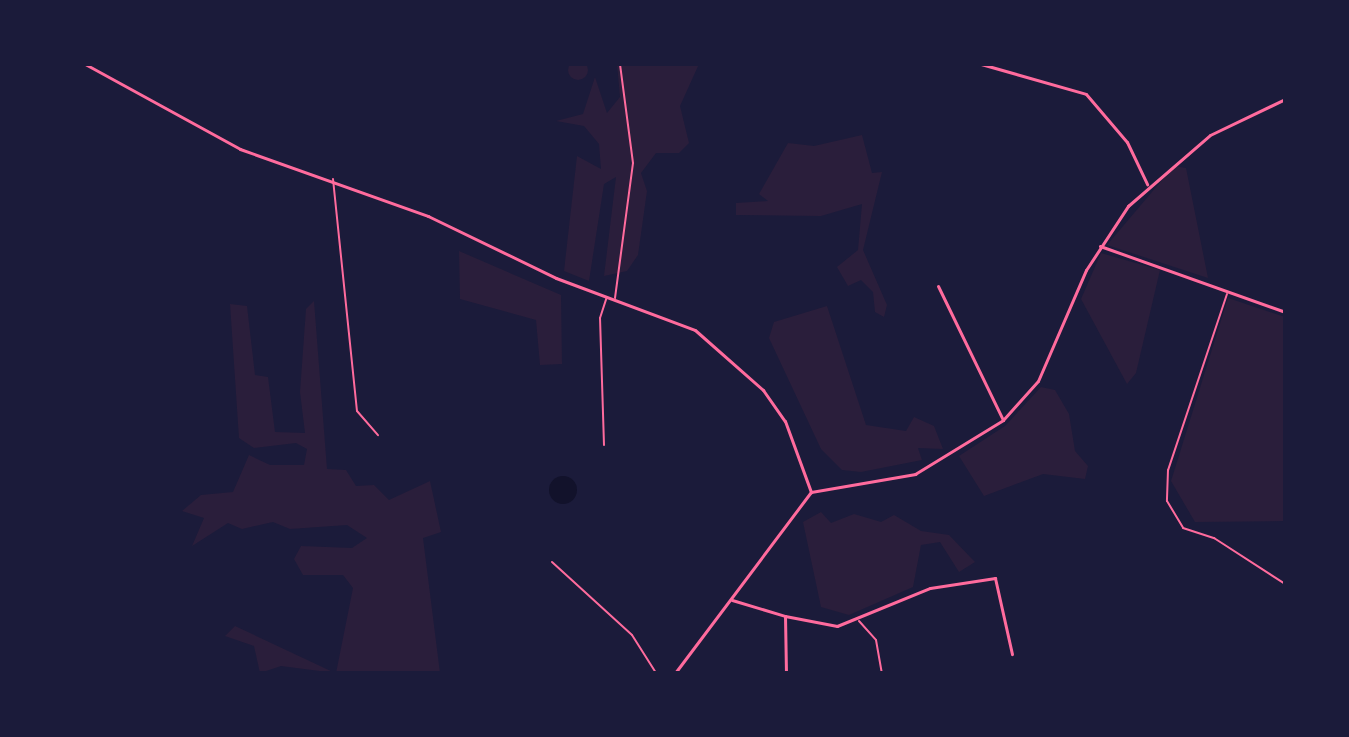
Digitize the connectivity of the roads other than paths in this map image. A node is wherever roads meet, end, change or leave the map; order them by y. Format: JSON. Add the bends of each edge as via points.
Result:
{"nodes":[{"id":1,"x":85,"y":64,"type":"edge"},
{"id":2,"x":620,"y":64,"type":"edge"},
{"id":3,"x":981,"y":64,"type":"edge"},
{"id":4,"x":1285,"y":99,"type":"edge"},
{"id":5,"x":333,"y":179,"type":"junction"},
{"id":6,"x":1147,"y":184,"type":"junction"},
{"id":7,"x":1100,"y":246,"type":"junction"},
{"id":8,"x":938,"y":286,"type":"dead end"},
{"id":9,"x":1228,"y":291,"type":"junction"},
{"id":10,"x":607,"y":297,"type":"junction"},
{"id":11,"x":615,"y":299,"type":"junction"},
{"id":12,"x":1285,"y":312,"type":"edge"},
{"id":13,"x":1003,"y":420,"type":"junction"},
{"id":14,"x":378,"y":435,"type":"dead end"},
{"id":15,"x":604,"y":445,"type":"dead end"},
{"id":16,"x":811,"y":492,"type":"junction"},
{"id":17,"x":552,"y":562,"type":"dead end"},
{"id":18,"x":1285,"y":584,"type":"edge"},
{"id":19,"x":732,"y":599,"type":"junction"},
{"id":20,"x":785,"y":616,"type":"junction"},
{"id":21,"x":859,"y":621,"type":"junction"},
{"id":22,"x":1012,"y":654,"type":"dead end"},
{"id":23,"x":656,"y":673,"type":"edge"},
{"id":24,"x":675,"y":673,"type":"edge"},
{"id":25,"x":786,"y":673,"type":"edge"},
{"id":26,"x":882,"y":673,"type":"edge"}],
"edges":[{"from":1,"to":5,"type":"street","via":[[240,149]]},
{"from":2,"to":11,"type":"lane","via":[[633,163]]},
{"from":3,"to":6,"type":"street","via":[[1086,94],[1110,117]]},
{"from":4,"to":6,"type":"street","via":[[1210,135]]},
{"from":5,"to":10,"type":"street"},
{"from":5,"to":14,"type":"lane","via":[[357,411]]},
{"from":6,"to":7,"type":"street"},
{"from":7,"to":9,"type":"street"},
{"from":7,"to":13,"type":"street","via":[[1038,381]]},
{"from":8,"to":13,"type":"street"},
{"from":9,"to":12,"type":"street"},
{"from":9,"to":18,"type":"lane","via":[[1168,470],[1167,501],[1183,528],[1214,538]]},
{"from":10,"to":11,"type":"street"},
{"from":10,"to":15,"type":"lane","via":[[600,318]]},
{"from":11,"to":16,"type":"street","via":[[695,330],[734,358],[785,421]]},
{"from":13,"to":16,"type":"street","via":[[915,474]]},
{"from":16,"to":19,"type":"street"},
{"from":17,"to":23,"type":"lane","via":[[632,635]]},
{"from":19,"to":20,"type":"street"},
{"from":19,"to":24,"type":"street"},
{"from":20,"to":21,"type":"street","via":[[826,627]]},
{"from":20,"to":25,"type":"street"},
{"from":21,"to":22,"type":"street","via":[[930,588],[1000,581]]},
{"from":21,"to":26,"type":"lane","via":[[876,640]]}]}
